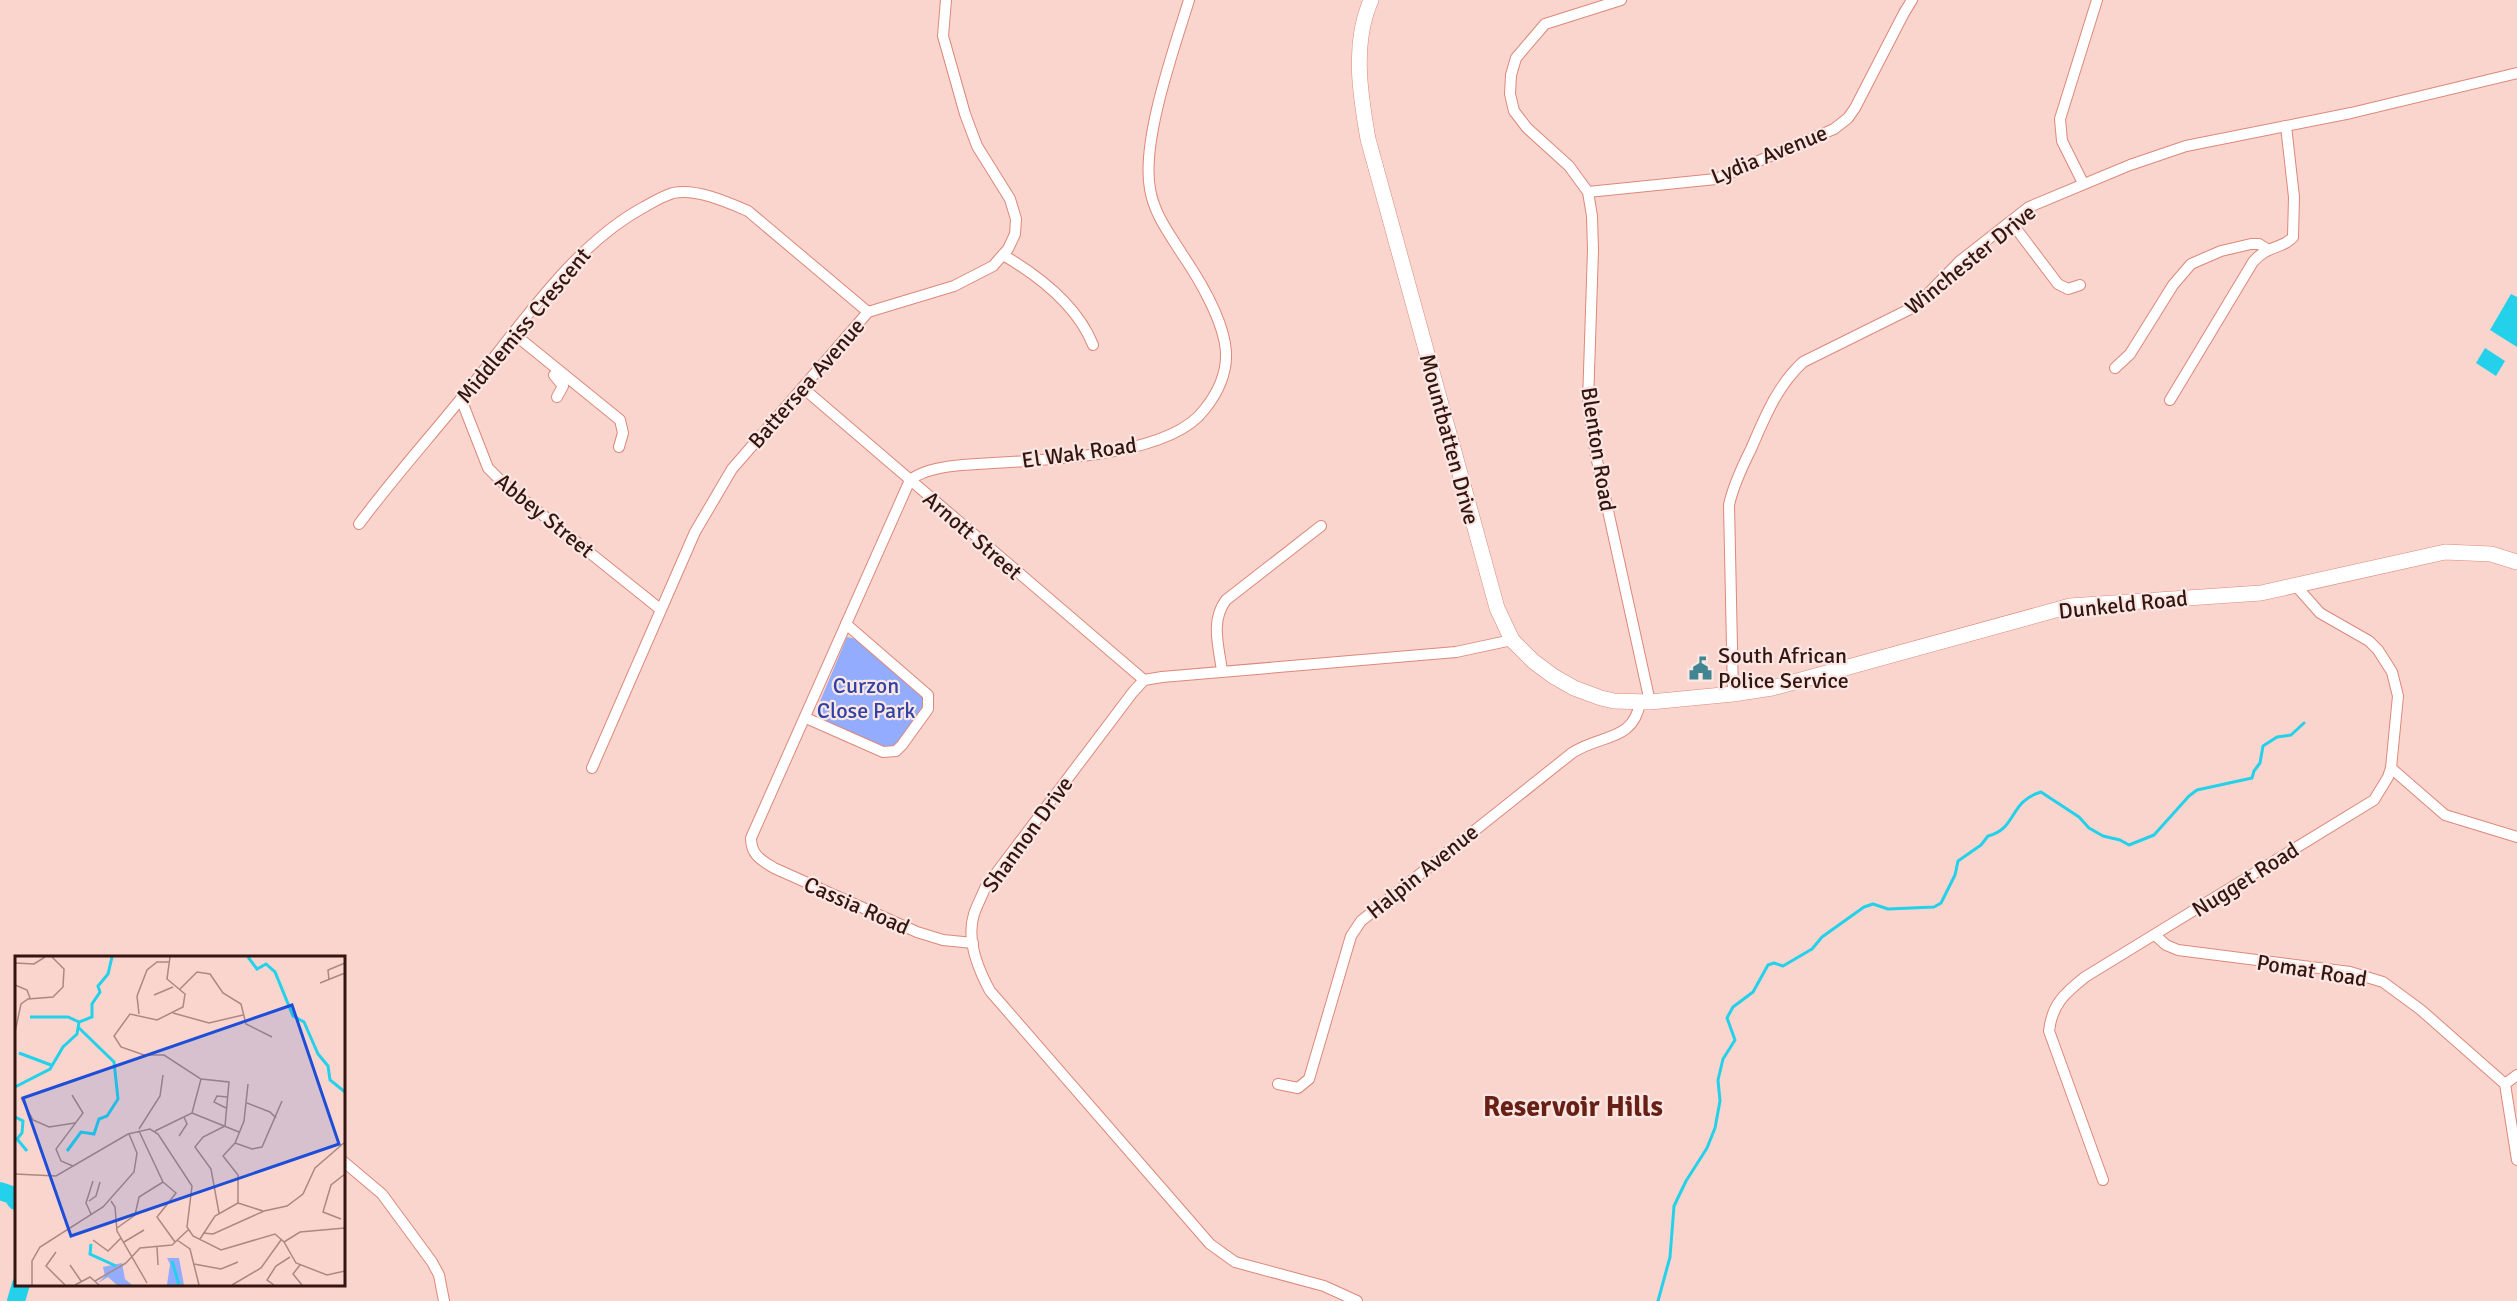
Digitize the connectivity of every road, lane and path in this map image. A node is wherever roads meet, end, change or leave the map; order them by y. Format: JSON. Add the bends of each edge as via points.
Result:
{"nodes":[{"id":1,"x":945,"y":0,"type":"edge"},
{"id":2,"x":1189,"y":0,"type":"edge"},
{"id":3,"x":1371,"y":0,"type":"edge"},
{"id":4,"x":1621,"y":0,"type":"edge"},
{"id":5,"x":1912,"y":0,"type":"edge"},
{"id":6,"x":2097,"y":0,"type":"edge"},
{"id":7,"x":2517,"y":73,"type":"edge"},
{"id":8,"x":2286,"y":126,"type":"junction"},
{"id":9,"x":2083,"y":183,"type":"junction"},
{"id":10,"x":1588,"y":192,"type":"junction"},
{"id":11,"x":2011,"y":222,"type":"junction"},
{"id":12,"x":2267,"y":249,"type":"junction"},
{"id":13,"x":1003,"y":255,"type":"junction"},
{"id":14,"x":2080,"y":285,"type":"dead end"},
{"id":15,"x":868,"y":312,"type":"junction"},
{"id":16,"x":512,"y":337,"type":"junction"},
{"id":17,"x":1093,"y":345,"type":"dead end"},
{"id":18,"x":2115,"y":368,"type":"dead end"},
{"id":19,"x":803,"y":388,"type":"junction"},
{"id":20,"x":557,"y":397,"type":"dead end"},
{"id":21,"x":461,"y":399,"type":"junction"},
{"id":22,"x":2170,"y":400,"type":"dead end"},
{"id":23,"x":619,"y":447,"type":"dead end"},
{"id":24,"x":910,"y":480,"type":"junction"},
{"id":25,"x":358,"y":524,"type":"dead end"},
{"id":26,"x":1321,"y":526,"type":"dead end"},
{"id":27,"x":2517,"y":562,"type":"edge"},
{"id":28,"x":2298,"y":587,"type":"junction"},
{"id":29,"x":660,"y":609,"type":"junction"},
{"id":30,"x":846,"y":624,"type":"junction"},
{"id":31,"x":1512,"y":640,"type":"junction"},
{"id":32,"x":1222,"y":671,"type":"junction"},
{"id":33,"x":1144,"y":680,"type":"junction"},
{"id":34,"x":1733,"y":694,"type":"junction"},
{"id":35,"x":1645,"y":702,"type":"junction"},
{"id":36,"x":806,"y":718,"type":"junction"},
{"id":37,"x":592,"y":768,"type":"dead end"},
{"id":38,"x":2391,"y":768,"type":"junction"},
{"id":39,"x":2517,"y":837,"type":"edge"},
{"id":40,"x":2155,"y":935,"type":"junction"},
{"id":41,"x":973,"y":942,"type":"junction"},
{"id":42,"x":2517,"y":1075,"type":"edge"},
{"id":43,"x":1278,"y":1084,"type":"dead end"},
{"id":44,"x":2505,"y":1084,"type":"junction"},
{"id":45,"x":2517,"y":1160,"type":"edge"},
{"id":46,"x":345,"y":1163,"type":"edge"},
{"id":47,"x":2103,"y":1180,"type":"dead end"},
{"id":48,"x":444,"y":1301,"type":"edge"},
{"id":49,"x":1357,"y":1301,"type":"edge"}],
"edges":[{"from":1,"to":13,"type":"street","name":"Battersea Avenue","via":[[943,36],[965,114],[977,146],[1010,199],[1016,219],[1015,234]]},
{"from":2,"to":24,"type":"street","name":"El Wak Road","via":[[1147,161],[1150,190],[1159,218],[1198,277],[1218,322],[1226,352],[1216,394],[1200,416],[1172,434],[1125,450],[963,464],[917,474]]},
{"from":3,"to":31,"type":"main road","name":"Mountbatten Drive","via":[[1362,28],[1359,69],[1368,139],[1497,608]]},
{"from":4,"to":10,"type":"street","via":[[1545,24],[1516,58],[1511,75],[1514,111],[1569,166]]},
{"from":5,"to":10,"type":"street","name":"Lydia Avenue","via":[[1855,108],[1834,129],[1716,179]]},
{"from":6,"to":9,"type":"street","via":[[2060,119],[2061,141]]},
{"from":7,"to":8,"type":"street","name":"Winchester Drive"},
{"from":8,"to":9,"type":"street","name":"Winchester Drive","via":[[2164,152]]},
{"from":8,"to":12,"type":"street","via":[[2294,232],[2289,241]]},
{"from":9,"to":11,"type":"street","name":"Winchester Drive","via":[[2029,207]]},
{"from":10,"to":35,"type":"street","name":"Blenton Road","via":[[1593,250],[1589,411]]},
{"from":11,"to":14,"type":"street","via":[[2058,284],[2068,289]]},
{"from":11,"to":34,"type":"street","name":"Winchester Drive","via":[[1960,261],[1916,306],[1803,362],[1779,390],[1735,483],[1729,506]]},
{"from":12,"to":18,"type":"street","via":[[2252,244],[2221,251],[2191,264],[2173,285],[2130,354]]},
{"from":12,"to":22,"type":"street","via":[[2253,262]]},
{"from":13,"to":15,"type":"street","name":"Battersea Avenue","via":[[993,266],[954,286]]},
{"from":13,"to":17,"type":"street","via":[[1053,291],[1083,326]]},
{"from":15,"to":16,"type":"street","name":"Middlemiss Crescent","via":[[747,211],[698,195],[674,193],[624,217],[599,237],[572,262]]},
{"from":15,"to":19,"type":"street","name":"Battersea Avenue"},
{"from":16,"to":20,"type":"street","via":[[562,381]]},
{"from":16,"to":21,"type":"street","name":"Middlemiss Crescent"},
{"from":16,"to":23,"type":"street","via":[[620,420],[623,433]]},
{"from":19,"to":24,"type":"street","name":"Arnott Street"},
{"from":19,"to":29,"type":"street","name":"Battersea Avenue","via":[[732,469],[695,532]]},
{"from":21,"to":25,"type":"street","name":"Middlemiss Crescent"},
{"from":21,"to":29,"type":"street","name":"Abbey Street","via":[[488,468]]},
{"from":24,"to":30,"type":"street"},
{"from":24,"to":33,"type":"street","name":"Arnott Street"},
{"from":26,"to":32,"type":"street","via":[[1218,610]]},
{"from":27,"to":28,"type":"main road","name":"Dunkeld Road","via":[[2491,554],[2445,552]]},
{"from":28,"to":34,"type":"main road","name":"Dunkeld Road","via":[[2070,606],[1796,682]]},
{"from":28,"to":38,"type":"street","name":"Nugget Road","via":[[2320,613],[2368,641],[2387,661],[2397,696]]},
{"from":29,"to":37,"type":"street","name":"Battersea Avenue"},
{"from":30,"to":36,"type":"street"},
{"from":30,"to":36,"type":"street","via":[[928,695],[928,709],[896,751],[889,752]]},
{"from":31,"to":32,"type":"street","via":[[1456,652]]},
{"from":31,"to":35,"type":"main road","name":"Mountbatten Drive","via":[[1544,670],[1574,688],[1614,701]]},
{"from":32,"to":33,"type":"street"},
{"from":33,"to":41,"type":"street","name":"Shannon Drive","via":[[985,888],[973,915]]},
{"from":34,"to":35,"type":"main road","name":"Mountbatten Drive"},
{"from":35,"to":43,"type":"street","name":"Halpin Avenue","via":[[1626,730],[1572,753],[1361,921],[1351,936],[1310,1079],[1298,1088]]},
{"from":36,"to":41,"type":"street","name":"Cassia Road","via":[[753,829],[751,847],[756,856],[774,868],[917,932],[943,940]]},
{"from":38,"to":39,"type":"street","via":[[2445,815]]},
{"from":38,"to":40,"type":"street","name":"Nugget Road","via":[[2374,800]]},
{"from":40,"to":44,"type":"street","name":"Pomat Road","via":[[2178,950],[2350,972],[2383,982]]},
{"from":40,"to":47,"type":"street","name":"Nugget Road","via":[[2065,993],[2050,1019],[2052,1043]]},
{"from":41,"to":49,"type":"street","name":"Shannon Drive","via":[[990,991],[1210,1244],[1235,1262],[1316,1284]]},
{"from":42,"to":44,"type":"street"},
{"from":44,"to":45,"type":"street"},
{"from":46,"to":48,"type":"street","via":[[382,1194],[432,1262]]}]}
